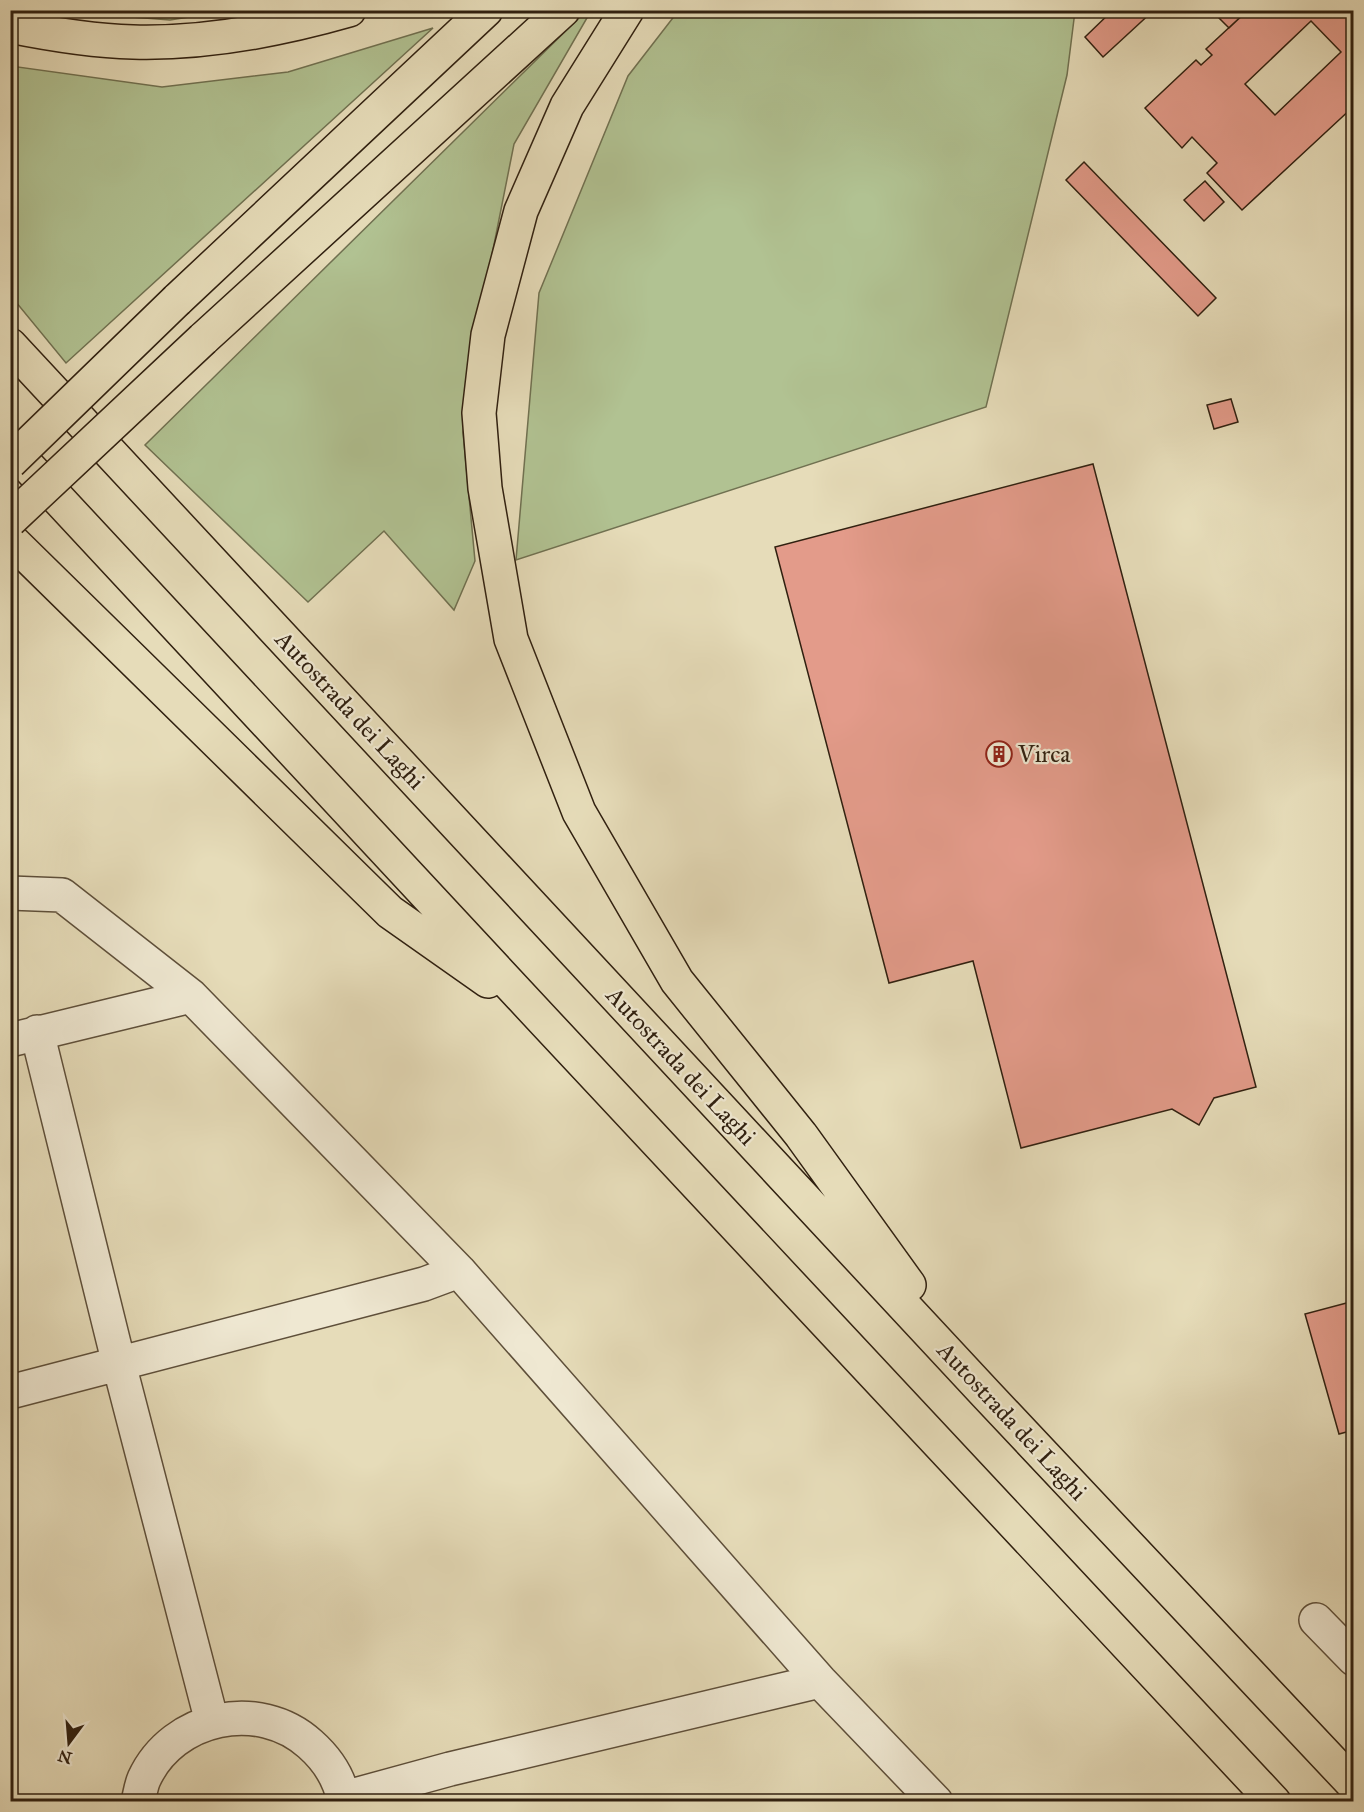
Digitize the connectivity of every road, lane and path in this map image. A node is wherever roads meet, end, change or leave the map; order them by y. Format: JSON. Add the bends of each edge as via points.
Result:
{"nodes":[{"id":1,"x":349,"y":10,"type":"edge"},
{"id":2,"x":486,"y":10,"type":"edge"},
{"id":3,"x":563,"y":10,"type":"edge"},
{"id":4,"x":627,"y":10,"type":"edge"},
{"id":5,"x":10,"y":26,"type":"edge"},
{"id":6,"x":10,"y":345,"type":"edge"},
{"id":7,"x":10,"y":447,"type":"edge"},
{"id":8,"x":10,"y":462,"type":"edge"},
{"id":9,"x":10,"y":520,"type":"edge"},
{"id":10,"x":10,"y":539,"type":"edge"},
{"id":11,"x":10,"y":892,"type":"edge"},
{"id":12,"x":191,"y":996,"type":"junction"},
{"id":13,"x":543,"y":1020,"type":"junction"},
{"id":14,"x":24,"y":1036,"type":"edge"},
{"id":15,"x":459,"y":1271,"type":"junction"},
{"id":16,"x":119,"y":1364,"type":"junction"},
{"id":17,"x":10,"y":1392,"type":"edge"},
{"id":18,"x":986,"y":1394,"type":"junction"},
{"id":19,"x":1316,"y":1620,"type":"dead end"},
{"id":20,"x":1353,"y":1659,"type":"edge"},
{"id":21,"x":820,"y":1682,"type":"junction"},
{"id":22,"x":212,"y":1722,"type":"junction"},
{"id":23,"x":1353,"y":1785,"type":"edge"},
{"id":24,"x":344,"y":1800,"type":"edge"},
{"id":25,"x":138,"y":1802,"type":"edge"},
{"id":26,"x":936,"y":1802,"type":"edge"},
{"id":27,"x":1274,"y":1802,"type":"edge"}],
"edges":[{"from":1,"to":5,"type":"highway","via":[[300,24],[180,40],[133,42]]},
{"from":2,"to":8,"type":"highway","bridge":true},
{"from":3,"to":9,"type":"highway","bridge":true},
{"from":4,"to":18,"type":"highway","via":[[567,106],[526,201],[488,335],[479,413],[485,488],[512,639],[579,812],[677,981],[801,1135]]},
{"from":6,"to":18,"type":"highway","name":"Autostrada dei Laghi"},
{"from":7,"to":13,"type":"highway"},
{"from":10,"to":13,"type":"highway","via":[[390,912]]},
{"from":11,"to":12,"type":"street","via":[[62,896]]},
{"from":12,"to":14,"type":"street"},
{"from":12,"to":15,"type":"street"},
{"from":13,"to":27,"type":"highway"},
{"from":14,"to":16,"type":"street"},
{"from":15,"to":16,"type":"street","via":[[424,1284]]},
{"from":15,"to":21,"type":"street"},
{"from":16,"to":17,"type":"street"},
{"from":16,"to":22,"type":"street"},
{"from":18,"to":23,"type":"highway","name":"Autostrada dei Laghi"},
{"from":19,"to":20,"type":"street"},
{"from":21,"to":24,"type":"street","via":[[450,1769]]},
{"from":21,"to":26,"type":"street"},
{"from":22,"to":24,"type":"street","via":[[228,1718],[264,1719],[298,1733],[325,1757]]},
{"from":22,"to":25,"type":"street","via":[[194,1728],[164,1749],[144,1780]]}]}
